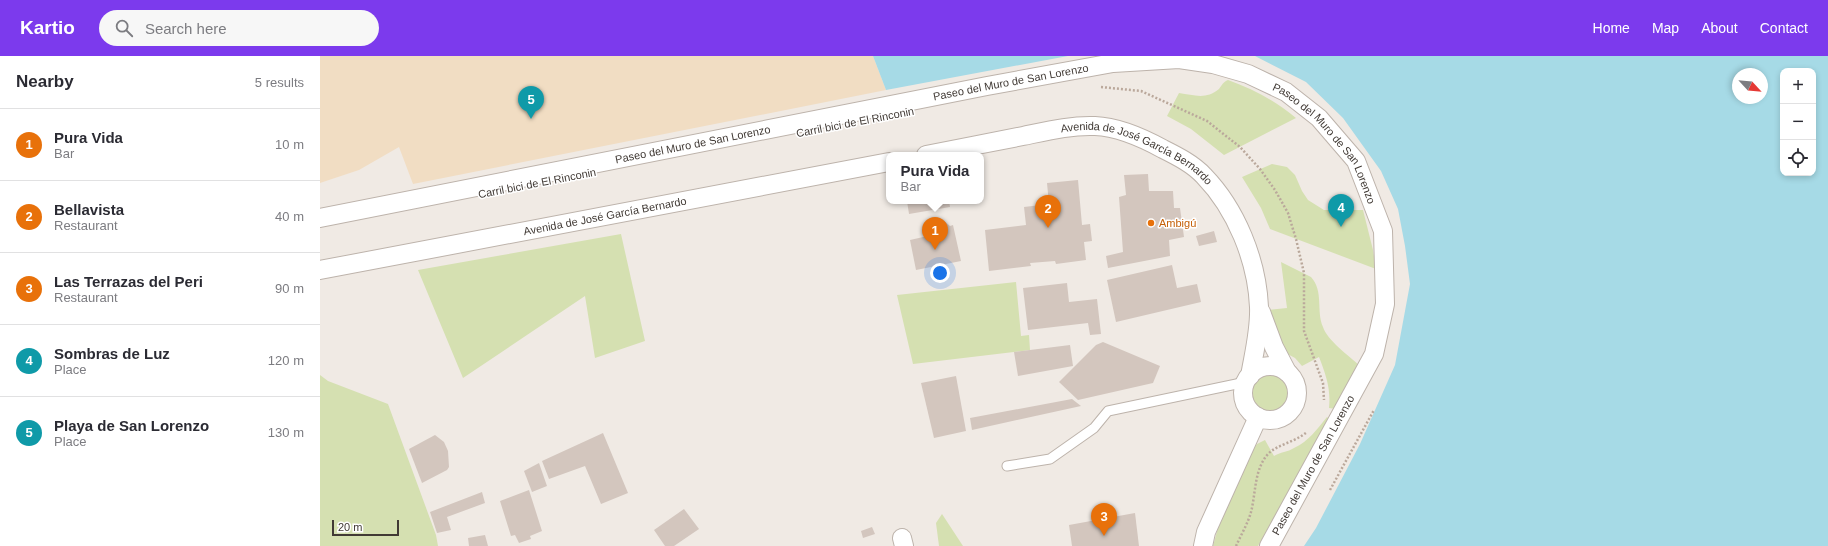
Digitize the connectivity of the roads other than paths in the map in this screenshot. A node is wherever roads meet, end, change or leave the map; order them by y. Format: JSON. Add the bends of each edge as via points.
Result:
{"nodes":[{"id":1,"x":941,"y":152,"type":"edge"},
{"id":2,"x":886,"y":163,"type":"edge"},
{"id":3,"x":320,"y":218,"type":"edge"},
{"id":4,"x":320,"y":270,"type":"edge"},
{"id":5,"x":1259,"y":308,"type":"junction"},
{"id":6,"x":1287,"y":372,"type":"junction"},
{"id":7,"x":1248,"y":379,"type":"junction"},
{"id":8,"x":1258,"y":417,"type":"junction"},
{"id":9,"x":1006,"y":466,"type":"dead end"},
{"id":10,"x":1203,"y":546,"type":"edge"},
{"id":11,"x":1269,"y":546,"type":"edge"}],
"edges":[{"from":1,"to":5,"type":"street","name":"Avenida de José García Bernardo","via":[[1067,127],[1096,126],[1121,131],[1153,143],[1203,174],[1221,195],[1249,254],[1257,284]]},
{"from":2,"to":4,"type":"street","name":"Avenida de José García Bernardo"},
{"from":3,"to":11,"type":"street","name":"Paseo del Muro de San Lorenzo","via":[[1113,63],[1179,59],[1213,64],[1248,74],[1286,92],[1319,118],[1356,161],[1383,231],[1385,304],[1374,354]]},
{"from":5,"to":6,"type":"street","name":"Avenida de José García Bernardo"},
{"from":5,"to":7,"type":"street","name":"Avenida de José García Bernardo","via":[[1256,346]]},
{"from":6,"to":7,"type":"street","via":[[1271,366],[1262,367]]},
{"from":6,"to":8,"type":"street","via":[[1297,386],[1295,404],[1283,416],[1275,419]]},
{"from":7,"to":8,"type":"street","via":[[1244,394],[1247,405]]},
{"from":7,"to":9,"type":"lane","via":[[1108,411],[1094,428],[1050,459]]},
{"from":8,"to":10,"type":"street","via":[[1206,532]]}]}
